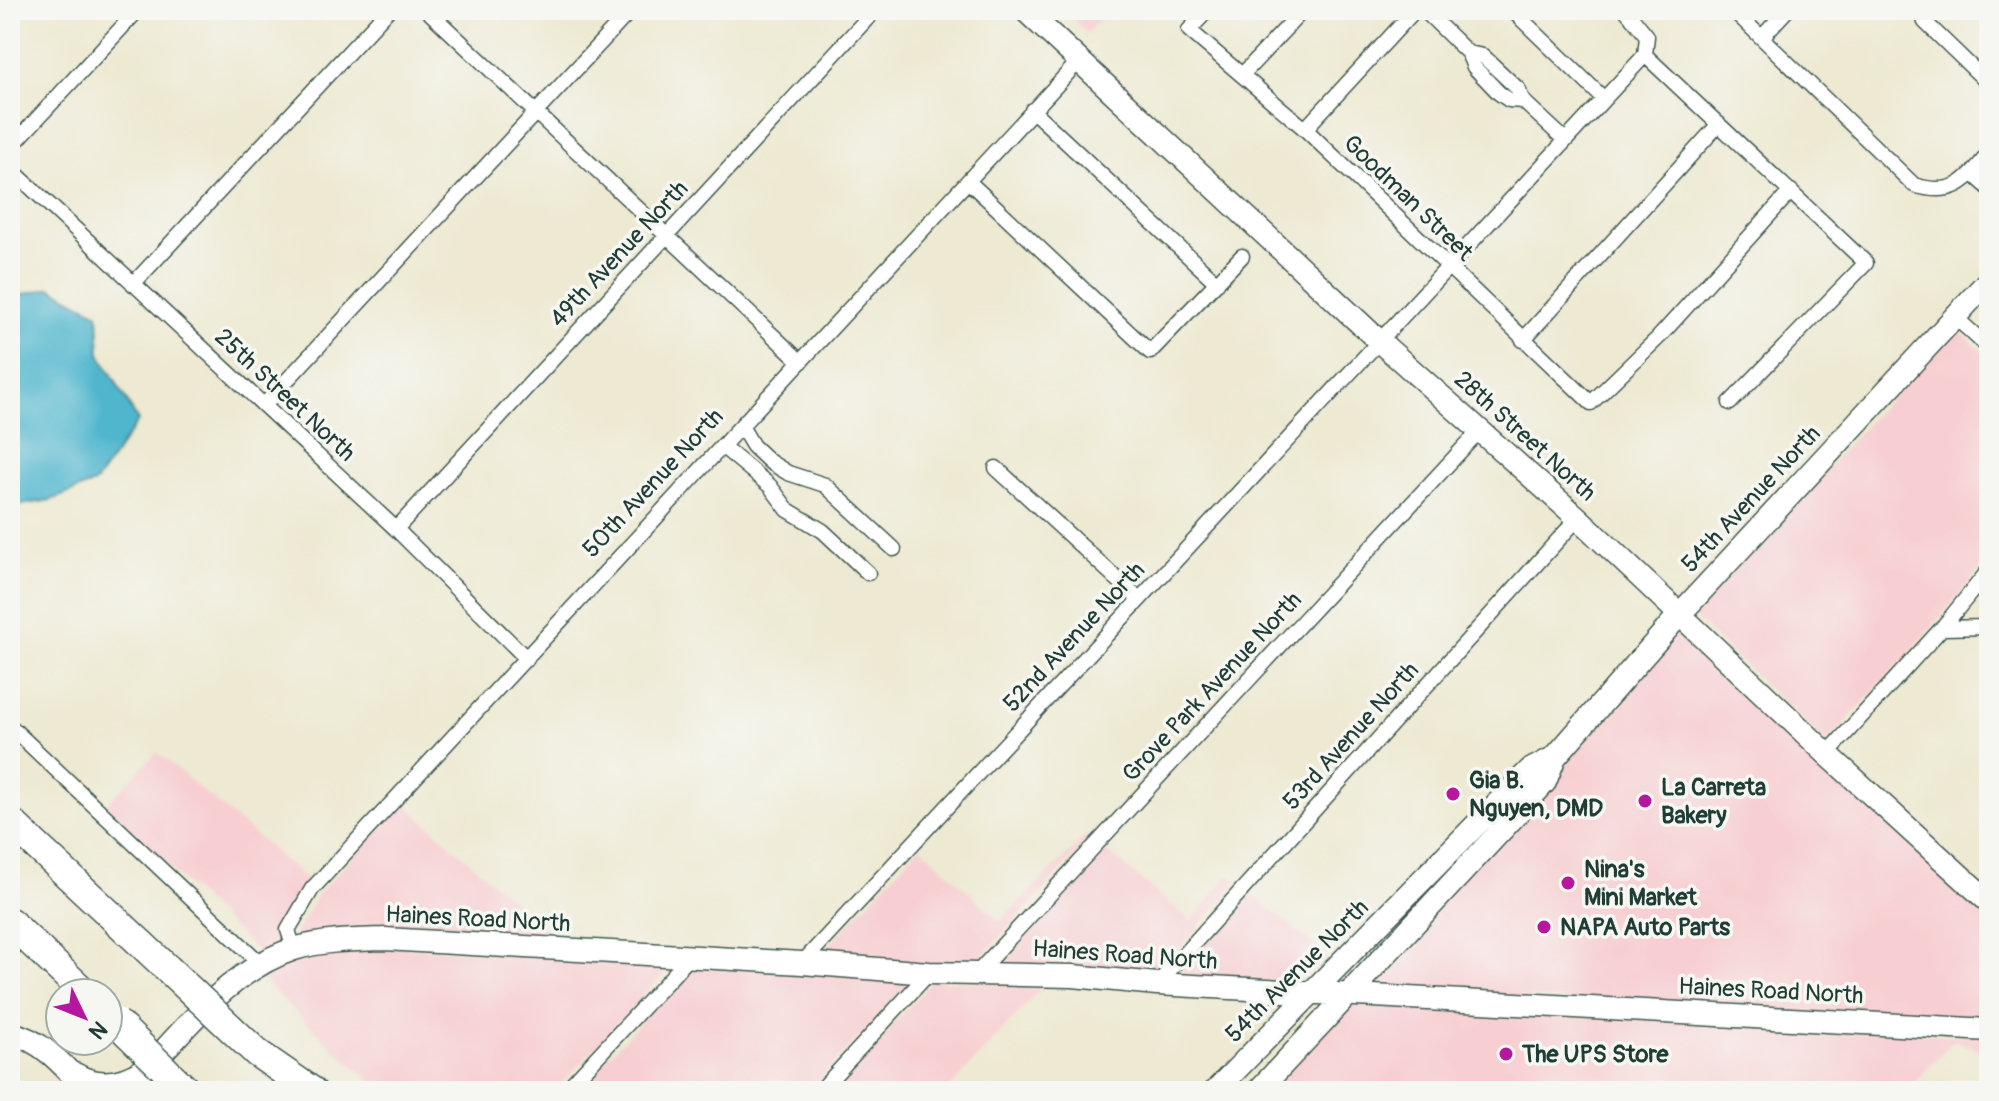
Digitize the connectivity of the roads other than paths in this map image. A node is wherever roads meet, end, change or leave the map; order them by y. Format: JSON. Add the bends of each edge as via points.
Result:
{"nodes":[{"id":1,"x":138,"y":10,"type":"edge"},
{"id":2,"x":388,"y":10,"type":"edge"},
{"id":3,"x":427,"y":10,"type":"edge"},
{"id":4,"x":631,"y":10,"type":"edge"},
{"id":5,"x":875,"y":10,"type":"edge"},
{"id":6,"x":1025,"y":10,"type":"edge"},
{"id":7,"x":1208,"y":10,"type":"edge"},
{"id":8,"x":1303,"y":10,"type":"edge"},
{"id":9,"x":1415,"y":10,"type":"edge"},
{"id":10,"x":1424,"y":10,"type":"edge"},
{"id":11,"x":1512,"y":10,"type":"edge"},
{"id":12,"x":1626,"y":10,"type":"edge"},
{"id":13,"x":1733,"y":10,"type":"edge"},
{"id":14,"x":1787,"y":10,"type":"edge"},
{"id":15,"x":1921,"y":10,"type":"edge"},
{"id":16,"x":1762,"y":37,"type":"junction"},
{"id":17,"x":1645,"y":55,"type":"junction"},
{"id":18,"x":1079,"y":61,"type":"junction"},
{"id":19,"x":1242,"y":75,"type":"junction"},
{"id":20,"x":1989,"y":84,"type":"edge"},
{"id":21,"x":1604,"y":99,"type":"junction"},
{"id":22,"x":1032,"y":110,"type":"junction"},
{"id":23,"x":536,"y":113,"type":"junction"},
{"id":24,"x":1719,"y":124,"type":"junction"},
{"id":25,"x":1305,"y":129,"type":"junction"},
{"id":26,"x":1565,"y":140,"type":"junction"},
{"id":27,"x":10,"y":148,"type":"edge"},
{"id":28,"x":1989,"y":153,"type":"edge"},
{"id":29,"x":10,"y":168,"type":"edge"},
{"id":30,"x":1973,"y":174,"type":"junction"},
{"id":31,"x":968,"y":181,"type":"junction"},
{"id":32,"x":1989,"y":188,"type":"edge"},
{"id":33,"x":1791,"y":191,"type":"junction"},
{"id":34,"x":666,"y":236,"type":"junction"},
{"id":35,"x":1242,"y":256,"type":"dead end"},
{"id":36,"x":1447,"y":268,"type":"junction"},
{"id":37,"x":1989,"y":280,"type":"edge"},
{"id":38,"x":1217,"y":283,"type":"junction"},
{"id":39,"x":133,"y":284,"type":"junction"},
{"id":40,"x":1955,"y":317,"type":"junction"},
{"id":41,"x":1523,"y":340,"type":"junction"},
{"id":42,"x":1379,"y":341,"type":"junction"},
{"id":43,"x":1989,"y":348,"type":"edge"},
{"id":44,"x":801,"y":362,"type":"junction"},
{"id":45,"x":1730,"y":403,"type":"dead end"},
{"id":46,"x":264,"y":405,"type":"junction"},
{"id":47,"x":741,"y":426,"type":"junction"},
{"id":48,"x":1480,"y":430,"type":"junction"},
{"id":49,"x":722,"y":446,"type":"junction"},
{"id":50,"x":996,"y":468,"type":"dead end"},
{"id":51,"x":1578,"y":518,"type":"junction"},
{"id":52,"x":396,"y":529,"type":"junction"},
{"id":53,"x":894,"y":549,"type":"dead end"},
{"id":54,"x":1989,"y":570,"type":"edge"},
{"id":55,"x":868,"y":573,"type":"dead end"},
{"id":56,"x":1139,"y":599,"type":"junction"},
{"id":57,"x":1680,"y":614,"type":"junction"},
{"id":58,"x":1989,"y":627,"type":"edge"},
{"id":59,"x":1942,"y":628,"type":"junction"},
{"id":60,"x":527,"y":659,"type":"junction"},
{"id":61,"x":10,"y":726,"type":"edge"},
{"id":62,"x":1827,"y":754,"type":"junction"},
{"id":63,"x":1555,"y":757,"type":"junction"},
{"id":64,"x":10,"y":821,"type":"edge"},
{"id":65,"x":1989,"y":902,"type":"edge"},
{"id":66,"x":10,"y":922,"type":"edge"},
{"id":67,"x":294,"y":949,"type":"junction"},
{"id":68,"x":689,"y":958,"type":"junction"},
{"id":69,"x":802,"y":963,"type":"junction"},
{"id":70,"x":261,"y":964,"type":"junction"},
{"id":71,"x":929,"y":973,"type":"junction"},
{"id":72,"x":977,"y":973,"type":"junction"},
{"id":73,"x":68,"y":977,"type":"edge"},
{"id":74,"x":1157,"y":984,"type":"junction"},
{"id":75,"x":1312,"y":991,"type":"junction"},
{"id":76,"x":1345,"y":995,"type":"junction"},
{"id":77,"x":1989,"y":1030,"type":"edge"},
{"id":78,"x":124,"y":1031,"type":"edge"},
{"id":79,"x":10,"y":1033,"type":"edge"},
{"id":80,"x":257,"y":1053,"type":"junction"},
{"id":81,"x":154,"y":1062,"type":"junction"},
{"id":82,"x":66,"y":1068,"type":"junction"},
{"id":83,"x":87,"y":1091,"type":"edge"},
{"id":84,"x":128,"y":1091,"type":"edge"},
{"id":85,"x":187,"y":1091,"type":"edge"},
{"id":86,"x":297,"y":1091,"type":"edge"},
{"id":87,"x":312,"y":1091,"type":"edge"},
{"id":88,"x":565,"y":1091,"type":"edge"},
{"id":89,"x":820,"y":1091,"type":"edge"},
{"id":90,"x":1215,"y":1091,"type":"edge"},
{"id":91,"x":1258,"y":1091,"type":"edge"}],
"edges":[{"from":1,"to":27,"type":"street"},
{"from":2,"to":39,"type":"street"},
{"from":3,"to":23,"type":"street"},
{"from":4,"to":23,"type":"street"},
{"from":5,"to":34,"type":"street","name":"49th Avenue North"},
{"from":6,"to":18,"type":"street","name":"28th Street North"},
{"from":7,"to":19,"type":"street","name":"Goodman Street","via":[[1189,30]]},
{"from":8,"to":19,"type":"street"},
{"from":9,"to":25,"type":"street"},
{"from":10,"to":26,"type":"street","via":[[1499,93],[1523,101]]},
{"from":11,"to":21,"type":"street"},
{"from":12,"to":17,"type":"street","via":[[1647,36]]},
{"from":13,"to":16,"type":"street"},
{"from":14,"to":16,"type":"street"},
{"from":15,"to":20,"type":"street","via":[[1925,22]]},
{"from":16,"to":30,"type":"street","via":[[1914,185],[1935,192]]},
{"from":17,"to":21,"type":"street","name":"52nd Avenue North"},
{"from":17,"to":24,"type":"street"},
{"from":18,"to":22,"type":"street","name":"50th Avenue North"},
{"from":18,"to":42,"type":"street","name":"28th Street North"},
{"from":19,"to":25,"type":"street","name":"Goodman Street"},
{"from":21,"to":26,"type":"street","name":"52nd Avenue North"},
{"from":22,"to":31,"type":"street","name":"50th Avenue North"},
{"from":22,"to":38,"type":"street"},
{"from":23,"to":34,"type":"street"},
{"from":23,"to":46,"type":"street"},
{"from":24,"to":33,"type":"street"},
{"from":24,"to":41,"type":"street"},
{"from":25,"to":36,"type":"street","name":"Goodman Street"},
{"from":26,"to":36,"type":"street","name":"52nd Avenue North"},
{"from":28,"to":30,"type":"street"},
{"from":29,"to":39,"type":"street","name":"25th Street North"},
{"from":30,"to":32,"type":"street"},
{"from":31,"to":38,"type":"street","via":[[1150,352]]},
{"from":31,"to":44,"type":"street","name":"50th Avenue North"},
{"from":33,"to":41,"type":"street","name":"Goodman Street","via":[[1659,337],[1591,403]]},
{"from":33,"to":45,"type":"street","via":[[1866,263]]},
{"from":34,"to":44,"type":"street"},
{"from":34,"to":52,"type":"street","name":"49th Avenue North"},
{"from":35,"to":38,"type":"street"},
{"from":36,"to":41,"type":"street","name":"Goodman Street"},
{"from":36,"to":42,"type":"street","name":"52nd Avenue North"},
{"from":37,"to":40,"type":"street","name":"54th Avenue North"},
{"from":39,"to":46,"type":"street","name":"25th Street North"},
{"from":40,"to":43,"type":"street"},
{"from":40,"to":57,"type":"street","name":"54th Avenue North"},
{"from":42,"to":48,"type":"street","name":"28th Street North"},
{"from":42,"to":56,"type":"street","name":"52nd Avenue North"},
{"from":44,"to":47,"type":"street","name":"50th Avenue North"},
{"from":46,"to":52,"type":"street","name":"25th Street North"},
{"from":47,"to":49,"type":"street","name":"50th Avenue North"},
{"from":47,"to":53,"type":"street","via":[[770,462],[825,485]]},
{"from":48,"to":51,"type":"street","name":"28th Street North"},
{"from":48,"to":72,"type":"street","name":"Grove Park Avenue North"},
{"from":49,"to":55,"type":"street","via":[[770,486],[788,510],[823,531]]},
{"from":49,"to":60,"type":"street","name":"50th Avenue North"},
{"from":50,"to":56,"type":"street"},
{"from":51,"to":57,"type":"street","name":"28th Street North"},
{"from":51,"to":74,"type":"street","name":"53rd Avenue North"},
{"from":52,"to":60,"type":"street","name":"25th Street North"},
{"from":54,"to":59,"type":"street"},
{"from":56,"to":69,"type":"street","name":"52nd Avenue North"},
{"from":57,"to":62,"type":"street","name":"28th Street North"},
{"from":57,"to":63,"type":"street","name":"54th Avenue North"},
{"from":58,"to":59,"type":"street"},
{"from":59,"to":62,"type":"street"},
{"from":60,"to":67,"type":"street","name":"50th Avenue North","via":[[312,889],[288,930]]},
{"from":61,"to":70,"type":"street"},
{"from":62,"to":65,"type":"street","name":"28th Street North"},
{"from":63,"to":75,"type":"street","name":"54th Avenue North","via":[[1530,770]]},
{"from":63,"to":76,"type":"street","name":"54th Avenue North","via":[[1545,782]]},
{"from":64,"to":80,"type":"highway","bridge":true},
{"from":66,"to":73,"type":"highway"},
{"from":67,"to":68,"type":"street","name":"Haines Road North","via":[[385,939]]},
{"from":67,"to":70,"type":"street","name":"Haines Road North"},
{"from":68,"to":69,"type":"street","name":"Haines Road North"},
{"from":68,"to":88,"type":"street"},
{"from":69,"to":71,"type":"street","name":"Haines Road North"},
{"from":70,"to":81,"type":"street","via":[[231,985]]},
{"from":71,"to":72,"type":"street","name":"Haines Road North"},
{"from":71,"to":89,"type":"street"},
{"from":72,"to":74,"type":"street","name":"Haines Road North"},
{"from":74,"to":75,"type":"street","name":"Haines Road North"},
{"from":75,"to":76,"type":"street","name":"Haines Road North"},
{"from":75,"to":90,"type":"street","name":"54th Avenue North"},
{"from":76,"to":77,"type":"street","name":"Haines Road North"},
{"from":76,"to":91,"type":"street","name":"54th Avenue North"},
{"from":78,"to":85,"type":"highway","bridge":true},
{"from":79,"to":82,"type":"street","via":[[44,1048]]},
{"from":80,"to":86,"type":"highway"},
{"from":80,"to":87,"type":"highway"},
{"from":81,"to":82,"type":"street","via":[[133,1076],[102,1084]]},
{"from":81,"to":84,"type":"street"},
{"from":82,"to":83,"type":"street"}]}
